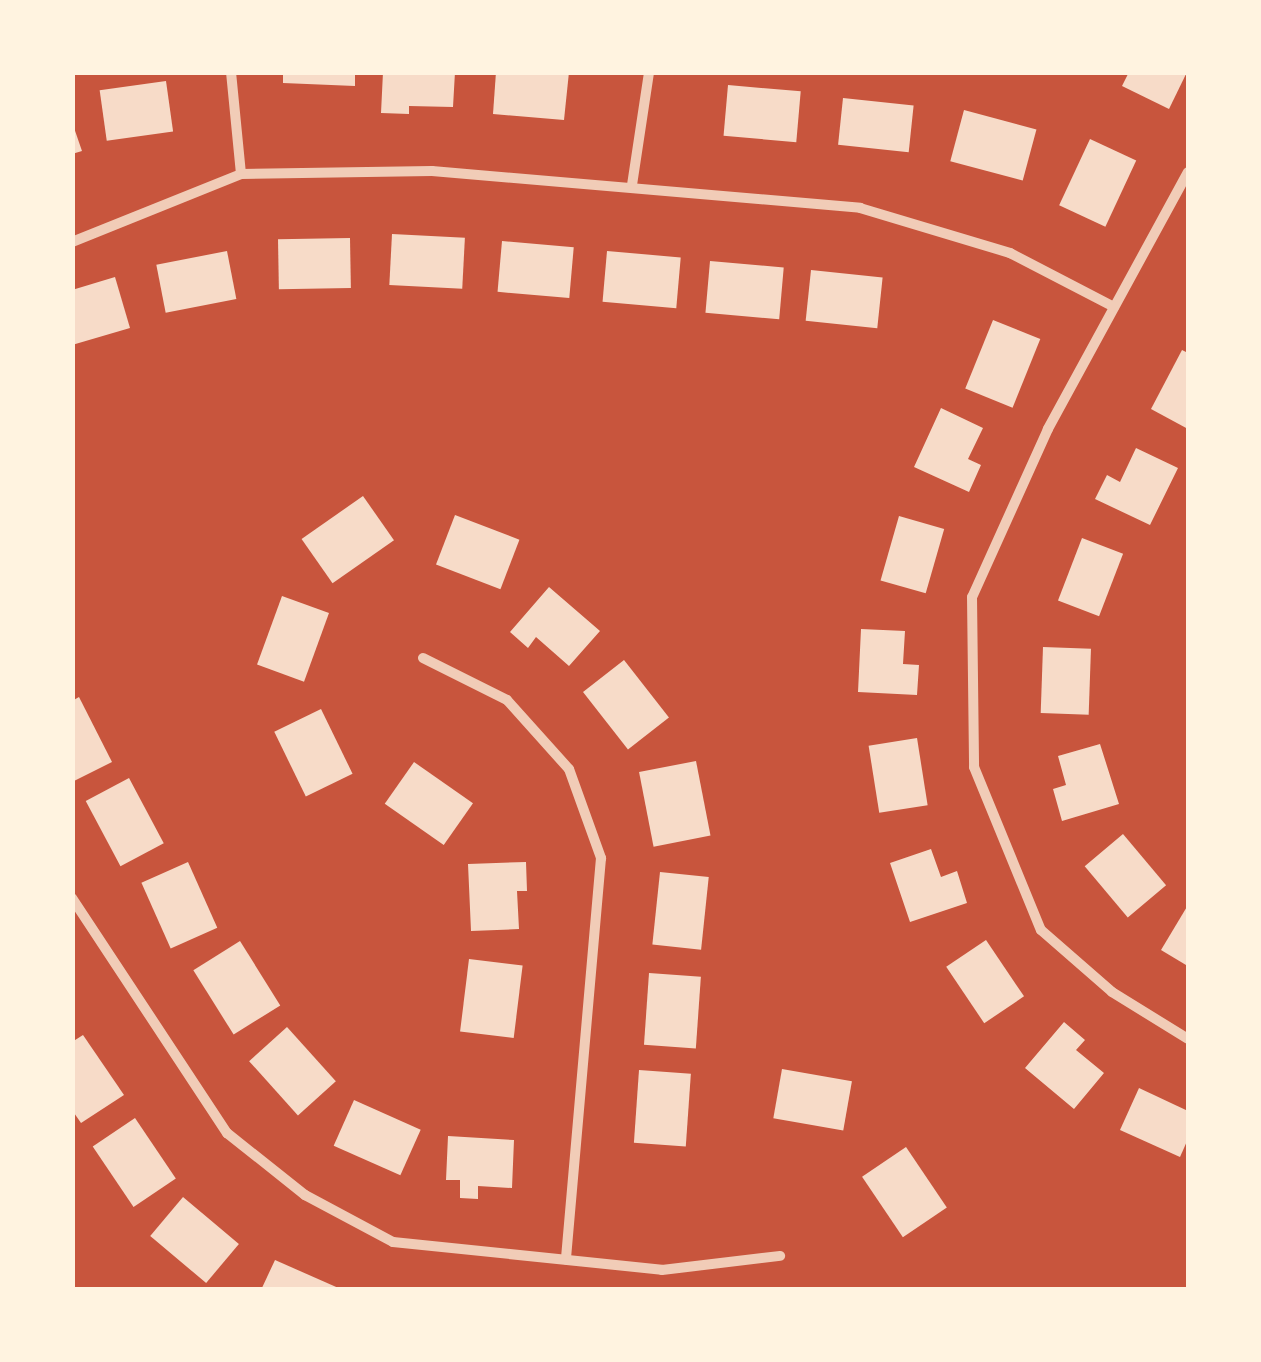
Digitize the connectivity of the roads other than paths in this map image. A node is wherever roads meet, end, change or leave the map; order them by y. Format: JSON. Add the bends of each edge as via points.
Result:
{"nodes":[{"id":1,"x":231,"y":72,"type":"edge"},
{"id":2,"x":649,"y":72,"type":"edge"},
{"id":3,"x":1188,"y":172,"type":"edge"},
{"id":4,"x":241,"y":174,"type":"junction"},
{"id":5,"x":632,"y":185,"type":"junction"},
{"id":6,"x":72,"y":242,"type":"edge"},
{"id":7,"x":1114,"y":308,"type":"junction"},
{"id":8,"x":423,"y":658,"type":"dead end"},
{"id":9,"x":72,"y":898,"type":"edge"},
{"id":10,"x":1188,"y":1039,"type":"edge"},
{"id":11,"x":780,"y":1256,"type":"dead end"},
{"id":12,"x":566,"y":1259,"type":"junction"}],
"edges":[{"from":1,"to":4,"type":"street"},
{"from":2,"to":5,"type":"street"},
{"from":3,"to":7,"type":"street"},
{"from":4,"to":5,"type":"street","via":[[432,171]]},
{"from":4,"to":6,"type":"street"},
{"from":5,"to":7,"type":"street","via":[[860,208],[1010,252]]},
{"from":7,"to":10,"type":"street","via":[[1048,428],[972,596],[974,768],[1041,930],[1112,992]]},
{"from":8,"to":12,"type":"street","via":[[507,700],[568,769],[601,858]]},
{"from":9,"to":12,"type":"street","via":[[227,1133],[305,1195],[393,1242]]},
{"from":11,"to":12,"type":"street","via":[[662,1270]]}]}
